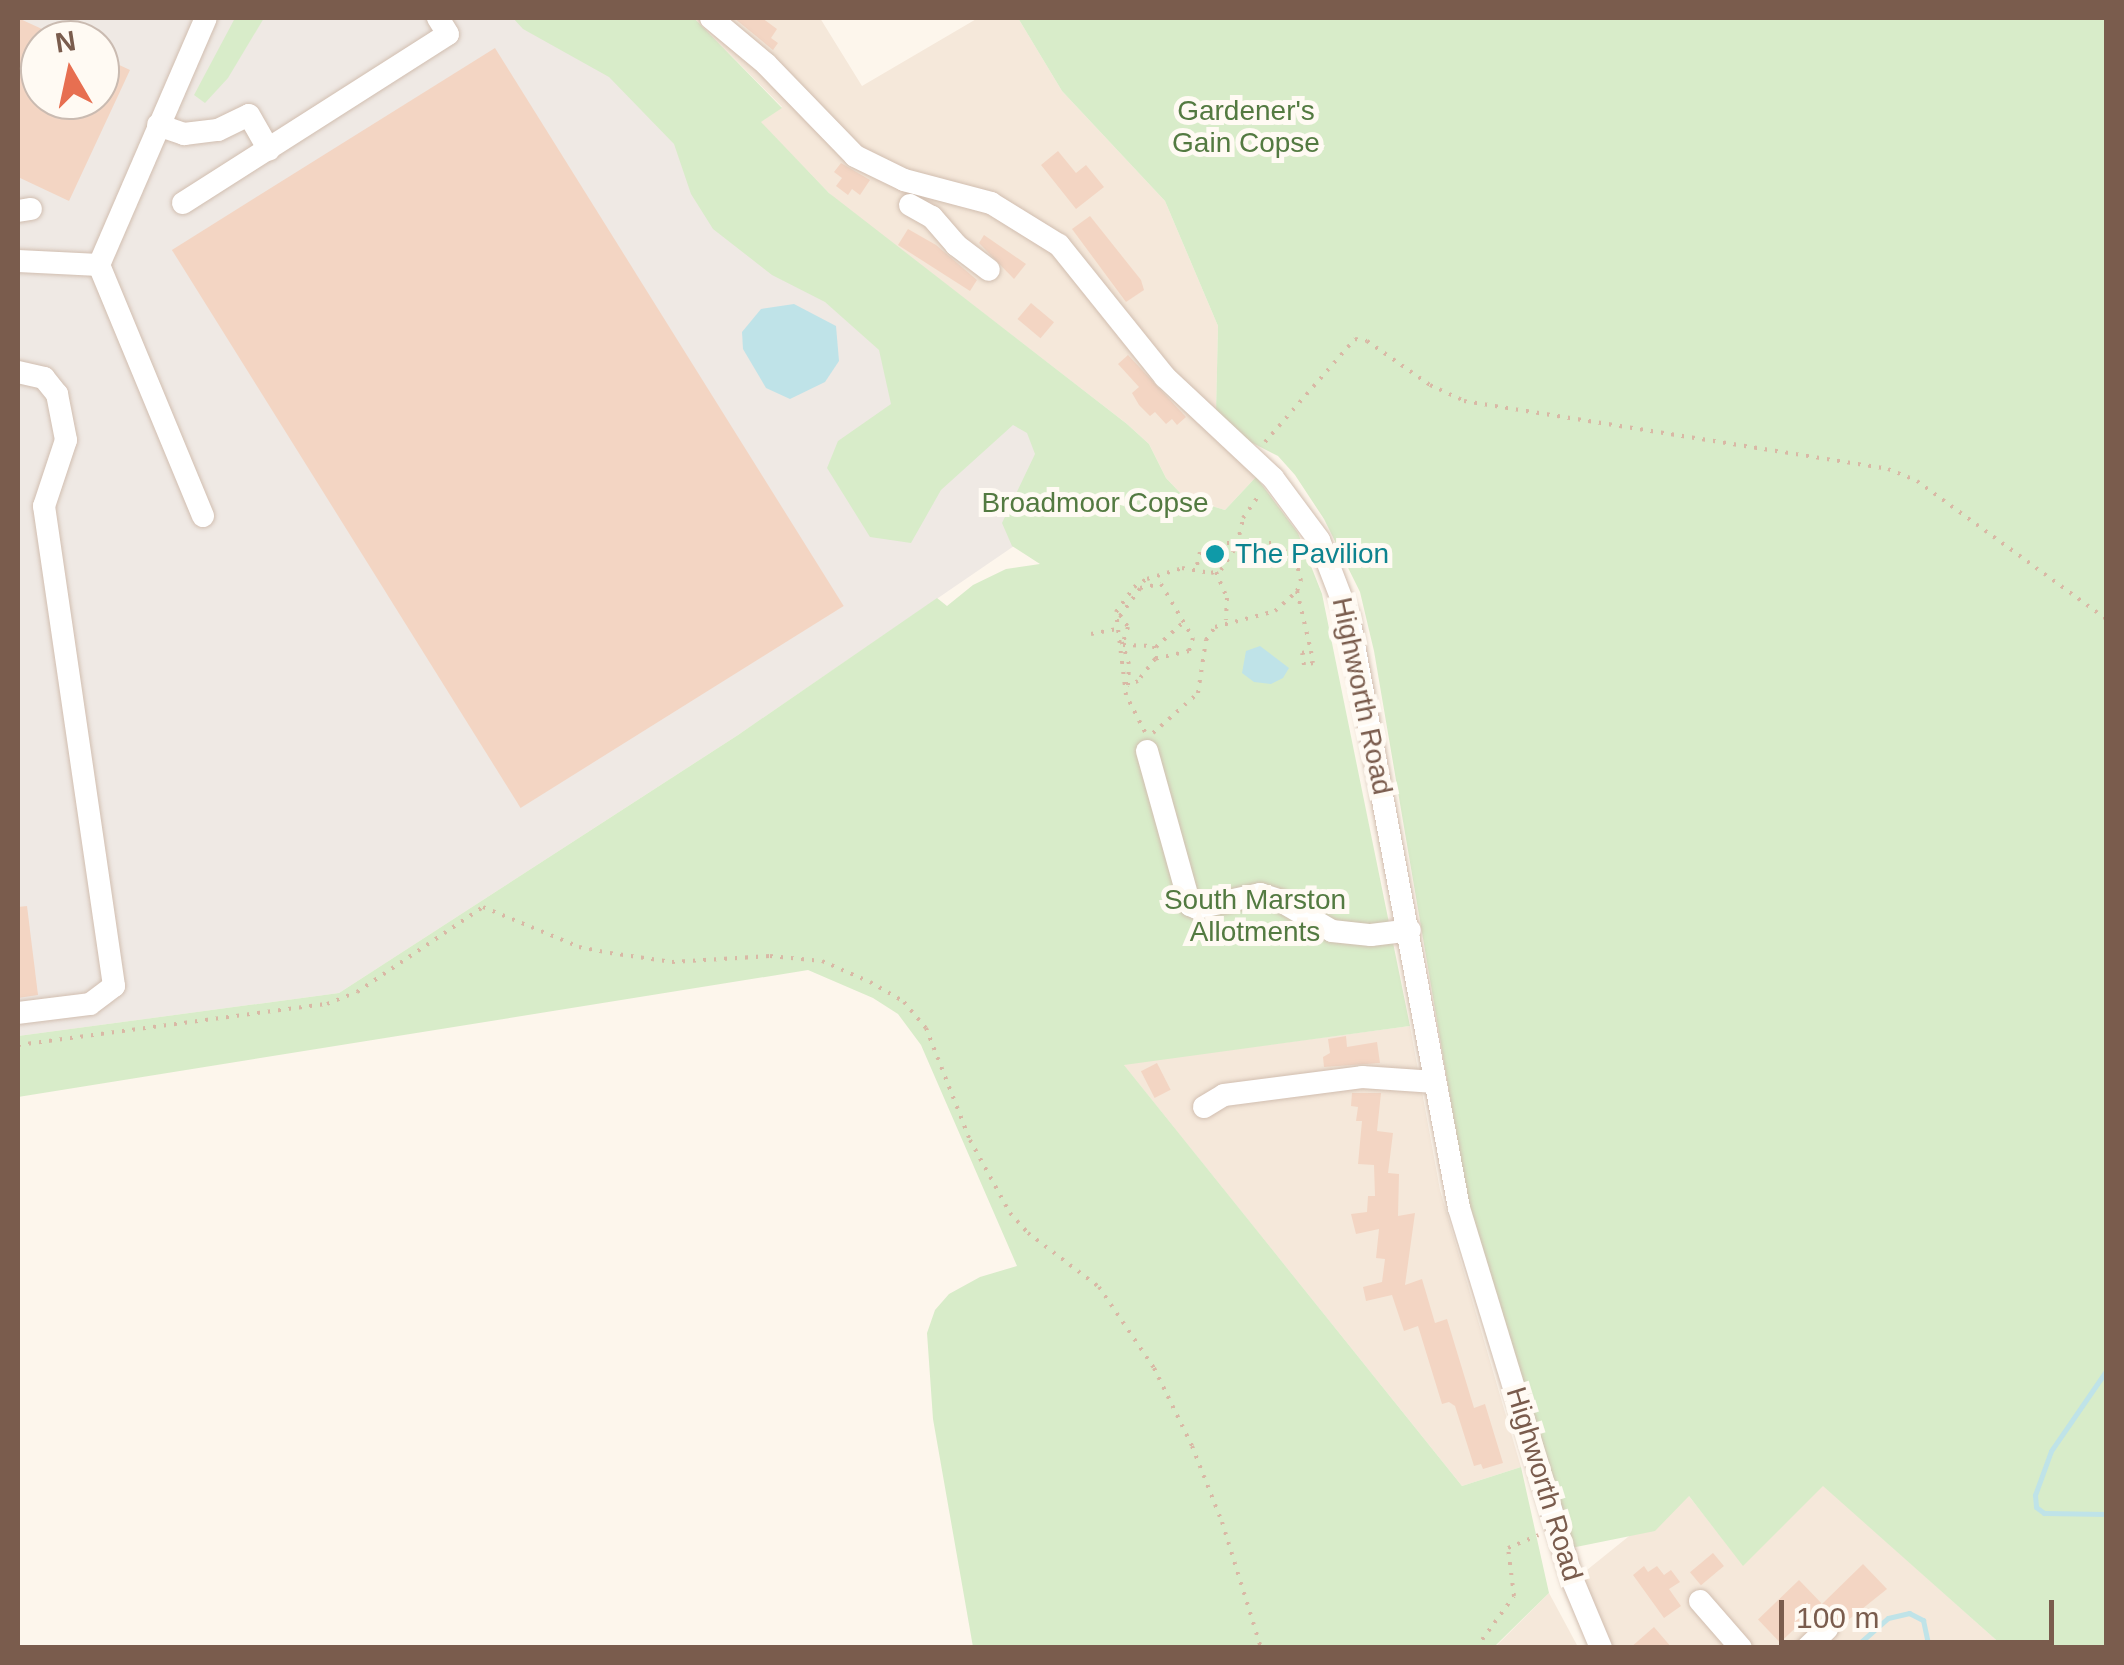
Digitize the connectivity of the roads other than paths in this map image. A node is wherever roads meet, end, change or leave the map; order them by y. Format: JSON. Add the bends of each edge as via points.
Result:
{"nodes":[{"id":1,"x":206,"y":18,"type":"edge"},
{"id":2,"x":438,"y":18,"type":"edge"},
{"id":3,"x":711,"y":18,"type":"edge"},
{"id":4,"x":158,"y":125,"type":"junction"},
{"id":5,"x":269,"y":150,"type":"junction"},
{"id":6,"x":944,"y":189,"type":"junction"},
{"id":7,"x":183,"y":203,"type":"dead end"},
{"id":8,"x":910,"y":204,"type":"dead end"},
{"id":9,"x":932,"y":216,"type":"junction"},
{"id":10,"x":18,"y":261,"type":"edge"},
{"id":11,"x":99,"y":265,"type":"junction"},
{"id":12,"x":990,"y":270,"type":"dead end"},
{"id":13,"x":18,"y":372,"type":"edge"},
{"id":14,"x":202,"y":516,"type":"dead end"},
{"id":15,"x":1148,"y":752,"type":"dead end"},
{"id":16,"x":1410,"y":930,"type":"junction"},
{"id":17,"x":18,"y":1013,"type":"edge"},
{"id":18,"x":1435,"y":1082,"type":"junction"},
{"id":19,"x":1204,"y":1107,"type":"dead end"},
{"id":20,"x":1700,"y":1602,"type":"dead end"},
{"id":21,"x":1827,"y":1630,"type":"dead end"},
{"id":22,"x":1601,"y":1648,"type":"edge"},
{"id":23,"x":1741,"y":1648,"type":"edge"},
{"id":24,"x":1757,"y":1648,"type":"edge"},
{"id":25,"x":1764,"y":1648,"type":"edge"},
{"id":26,"x":1807,"y":1648,"type":"edge"}],
"edges":[{"from":1,"to":4,"type":"street"},
{"from":2,"to":5,"type":"street","via":[[448,34]]},
{"from":3,"to":6,"type":"street","name":"Highworth Road","via":[[856,156],[904,180]]},
{"from":4,"to":5,"type":"street","via":[[184,134],[218,130],[249,115]]},
{"from":4,"to":11,"type":"street"},
{"from":5,"to":7,"type":"street"},
{"from":6,"to":9,"type":"street"},
{"from":6,"to":16,"type":"street","name":"Highworth Road","via":[[992,203],[1059,244],[1166,377],[1274,478],[1309,521],[1344,602]]},
{"from":8,"to":9,"type":"street"},
{"from":9,"to":12,"type":"street"},
{"from":10,"to":11,"type":"street"},
{"from":11,"to":14,"type":"street"},
{"from":13,"to":17,"type":"street","via":[[44,378],[57,394],[66,440],[44,506],[114,986],[90,1004]]},
{"from":15,"to":16,"type":"street","via":[[1190,905],[1260,894],[1332,931],[1370,936]]},
{"from":16,"to":18,"type":"street","name":"Highworth Road"},
{"from":18,"to":19,"type":"street","via":[[1375,1076],[1224,1095]]},
{"from":18,"to":22,"type":"street","name":"Highworth Road","via":[[1459,1208],[1557,1529]]},
{"from":20,"to":23,"type":"street"},
{"from":21,"to":26,"type":"street"},
{"from":24,"to":25,"type":"street"}]}
